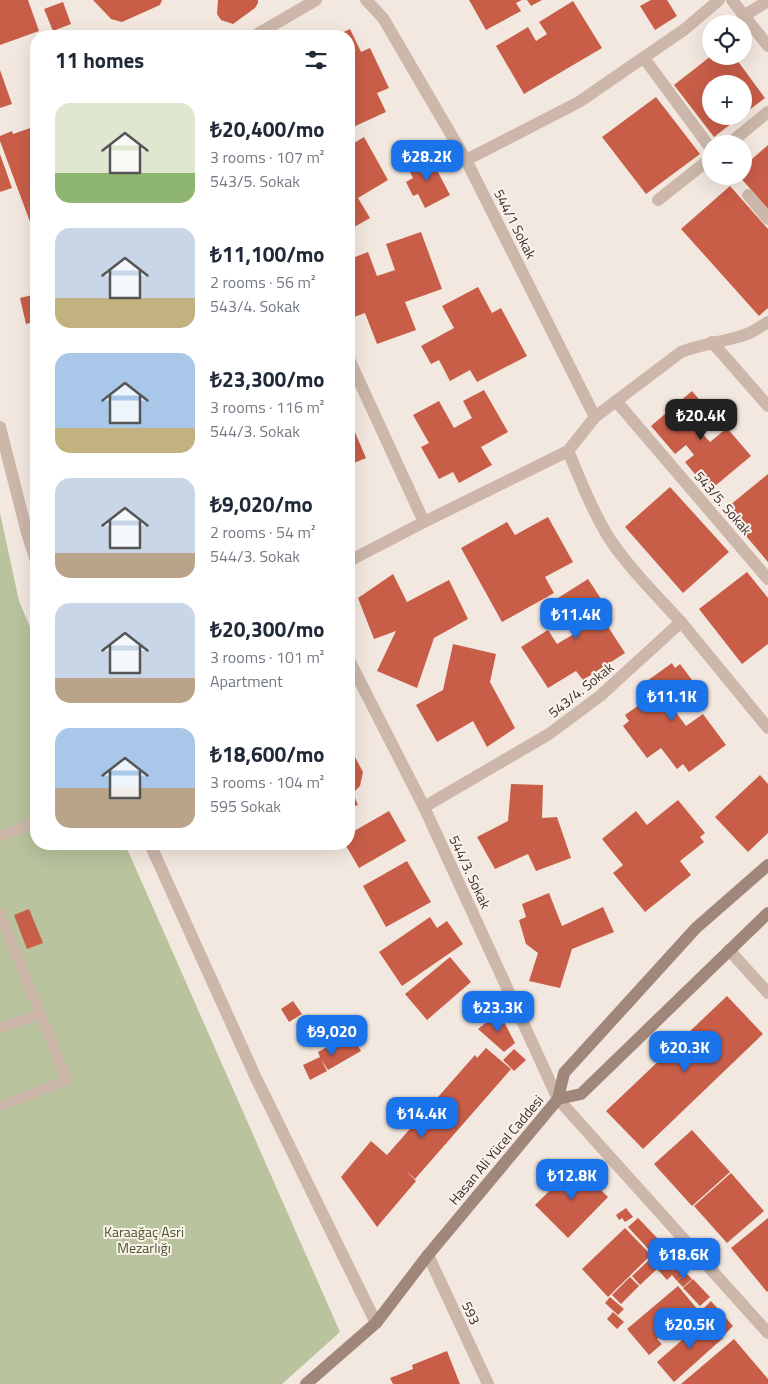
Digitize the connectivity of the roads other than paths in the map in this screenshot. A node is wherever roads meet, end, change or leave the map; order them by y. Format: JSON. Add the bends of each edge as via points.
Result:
{"nodes":[{"id":1,"x":316,"y":0,"type":"edge"},
{"id":2,"x":366,"y":0,"type":"edge"},
{"id":3,"x":719,"y":0,"type":"edge"},
{"id":4,"x":732,"y":0,"type":"edge"},
{"id":5,"x":768,"y":1,"type":"edge"},
{"id":6,"x":745,"y":15,"type":"joint"},
{"id":7,"x":752,"y":24,"type":"edge"},
{"id":8,"x":264,"y":30,"type":"edge"},
{"id":9,"x":768,"y":46,"type":"edge"},
{"id":10,"x":644,"y":58,"type":"junction"},
{"id":11,"x":768,"y":112,"type":"edge"},
{"id":12,"x":740,"y":135,"type":"edge"},
{"id":13,"x":702,"y":137,"type":"edge"},
{"id":14,"x":466,"y":160,"type":"junction"},
{"id":15,"x":702,"y":165,"type":"edge"},
{"id":16,"x":748,"y":195,"type":"dead end"},
{"id":17,"x":658,"y":200,"type":"dead end"},
{"id":18,"x":768,"y":219,"type":"edge"},
{"id":19,"x":768,"y":322,"type":"edge"},
{"id":20,"x":712,"y":342,"type":"junction"},
{"id":21,"x":355,"y":372,"type":"edge"},
{"id":22,"x":616,"y":401,"type":"junction"},
{"id":23,"x":768,"y":406,"type":"edge"},
{"id":24,"x":595,"y":417,"type":"junction"},
{"id":25,"x":0,"y":427,"type":"edge"},
{"id":26,"x":568,"y":451,"type":"junction"},
{"id":27,"x":424,"y":522,"type":"junction"},
{"id":28,"x":30,"y":542,"type":"edge"},
{"id":29,"x":355,"y":558,"type":"edge"},
{"id":30,"x":768,"y":579,"type":"edge"},
{"id":31,"x":681,"y":622,"type":"junction"},
{"id":32,"x":355,"y":672,"type":"edge"},
{"id":33,"x":768,"y":728,"type":"edge"},
{"id":34,"x":424,"y":806,"type":"junction"},
{"id":35,"x":30,"y":824,"type":"edge"},
{"id":36,"x":0,"y":837,"type":"edge"},
{"id":37,"x":153,"y":850,"type":"edge"},
{"id":38,"x":768,"y":865,"type":"edge"},
{"id":39,"x":768,"y":912,"type":"edge"},
{"id":40,"x":0,"y":914,"type":"edge"},
{"id":41,"x":729,"y":950,"type":"junction"},
{"id":42,"x":768,"y":993,"type":"edge"},
{"id":43,"x":40,"y":1014,"type":"junction"},
{"id":44,"x":0,"y":1028,"type":"edge"},
{"id":45,"x":558,"y":1098,"type":"junction"},
{"id":46,"x":0,"y":1106,"type":"edge"},
{"id":47,"x":428,"y":1255,"type":"junction"},
{"id":48,"x":376,"y":1323,"type":"junction"},
{"id":49,"x":768,"y":1333,"type":"edge"},
{"id":50,"x":306,"y":1384,"type":"edge"},
{"id":51,"x":488,"y":1384,"type":"edge"}],
"edges":[{"from":1,"to":8,"type":"street"},
{"from":2,"to":14,"type":"street","name":"544/1 Sokak","via":[[383,18]]},
{"from":3,"to":10,"type":"street"},
{"from":4,"to":6,"type":"street"},
{"from":5,"to":6,"type":"street"},
{"from":7,"to":9,"type":"street"},
{"from":10,"to":13,"type":"street"},
{"from":10,"to":14,"type":"street","via":[[579,102]]},
{"from":11,"to":12,"type":"street"},
{"from":14,"to":24,"type":"street","name":"544/1 Sokak"},
{"from":15,"to":17,"type":"street"},
{"from":16,"to":18,"type":"street"},
{"from":19,"to":20,"type":"street","via":[[750,333]]},
{"from":20,"to":22,"type":"street","via":[[682,352]]},
{"from":20,"to":23,"type":"street"},
{"from":21,"to":27,"type":"street"},
{"from":22,"to":24,"type":"street"},
{"from":22,"to":30,"type":"street","name":"543/5. Sokak"},
{"from":24,"to":26,"type":"street"},
{"from":25,"to":28,"type":"street"},
{"from":26,"to":27,"type":"street"},
{"from":26,"to":31,"type":"street","via":[[611,540]]},
{"from":27,"to":29,"type":"street"},
{"from":31,"to":33,"type":"street"},
{"from":31,"to":34,"type":"street","name":"543/4. Sokak","via":[[600,696],[549,734]]},
{"from":32,"to":34,"type":"street","name":"544/3. Sokak"},
{"from":34,"to":45,"type":"street","name":"544/3. Sokak"},
{"from":35,"to":36,"type":"lane"},
{"from":37,"to":48,"type":"street","via":[[256,1078]]},
{"from":38,"to":45,"type":"street","via":[[696,928],[564,1073]]},
{"from":39,"to":41,"type":"street","name":"Hasan Ali Yücel Caddesi"},
{"from":40,"to":43,"type":"lane"},
{"from":41,"to":42,"type":"street"},
{"from":41,"to":45,"type":"street","name":"Hasan Ali Yücel Caddesi","via":[[581,1094]]},
{"from":43,"to":44,"type":"lane"},
{"from":43,"to":46,"type":"lane","via":[[67,1080]]},
{"from":45,"to":47,"type":"street","name":"Hasan Ali Yücel Caddesi"},
{"from":45,"to":49,"type":"street","name":"544/3. Sokak"},
{"from":47,"to":48,"type":"street","name":"Hasan Ali Yücel Caddesi"},
{"from":47,"to":51,"type":"street","name":"593"},
{"from":48,"to":50,"type":"street","name":"Hasan Ali Yücel Caddesi"}]}
